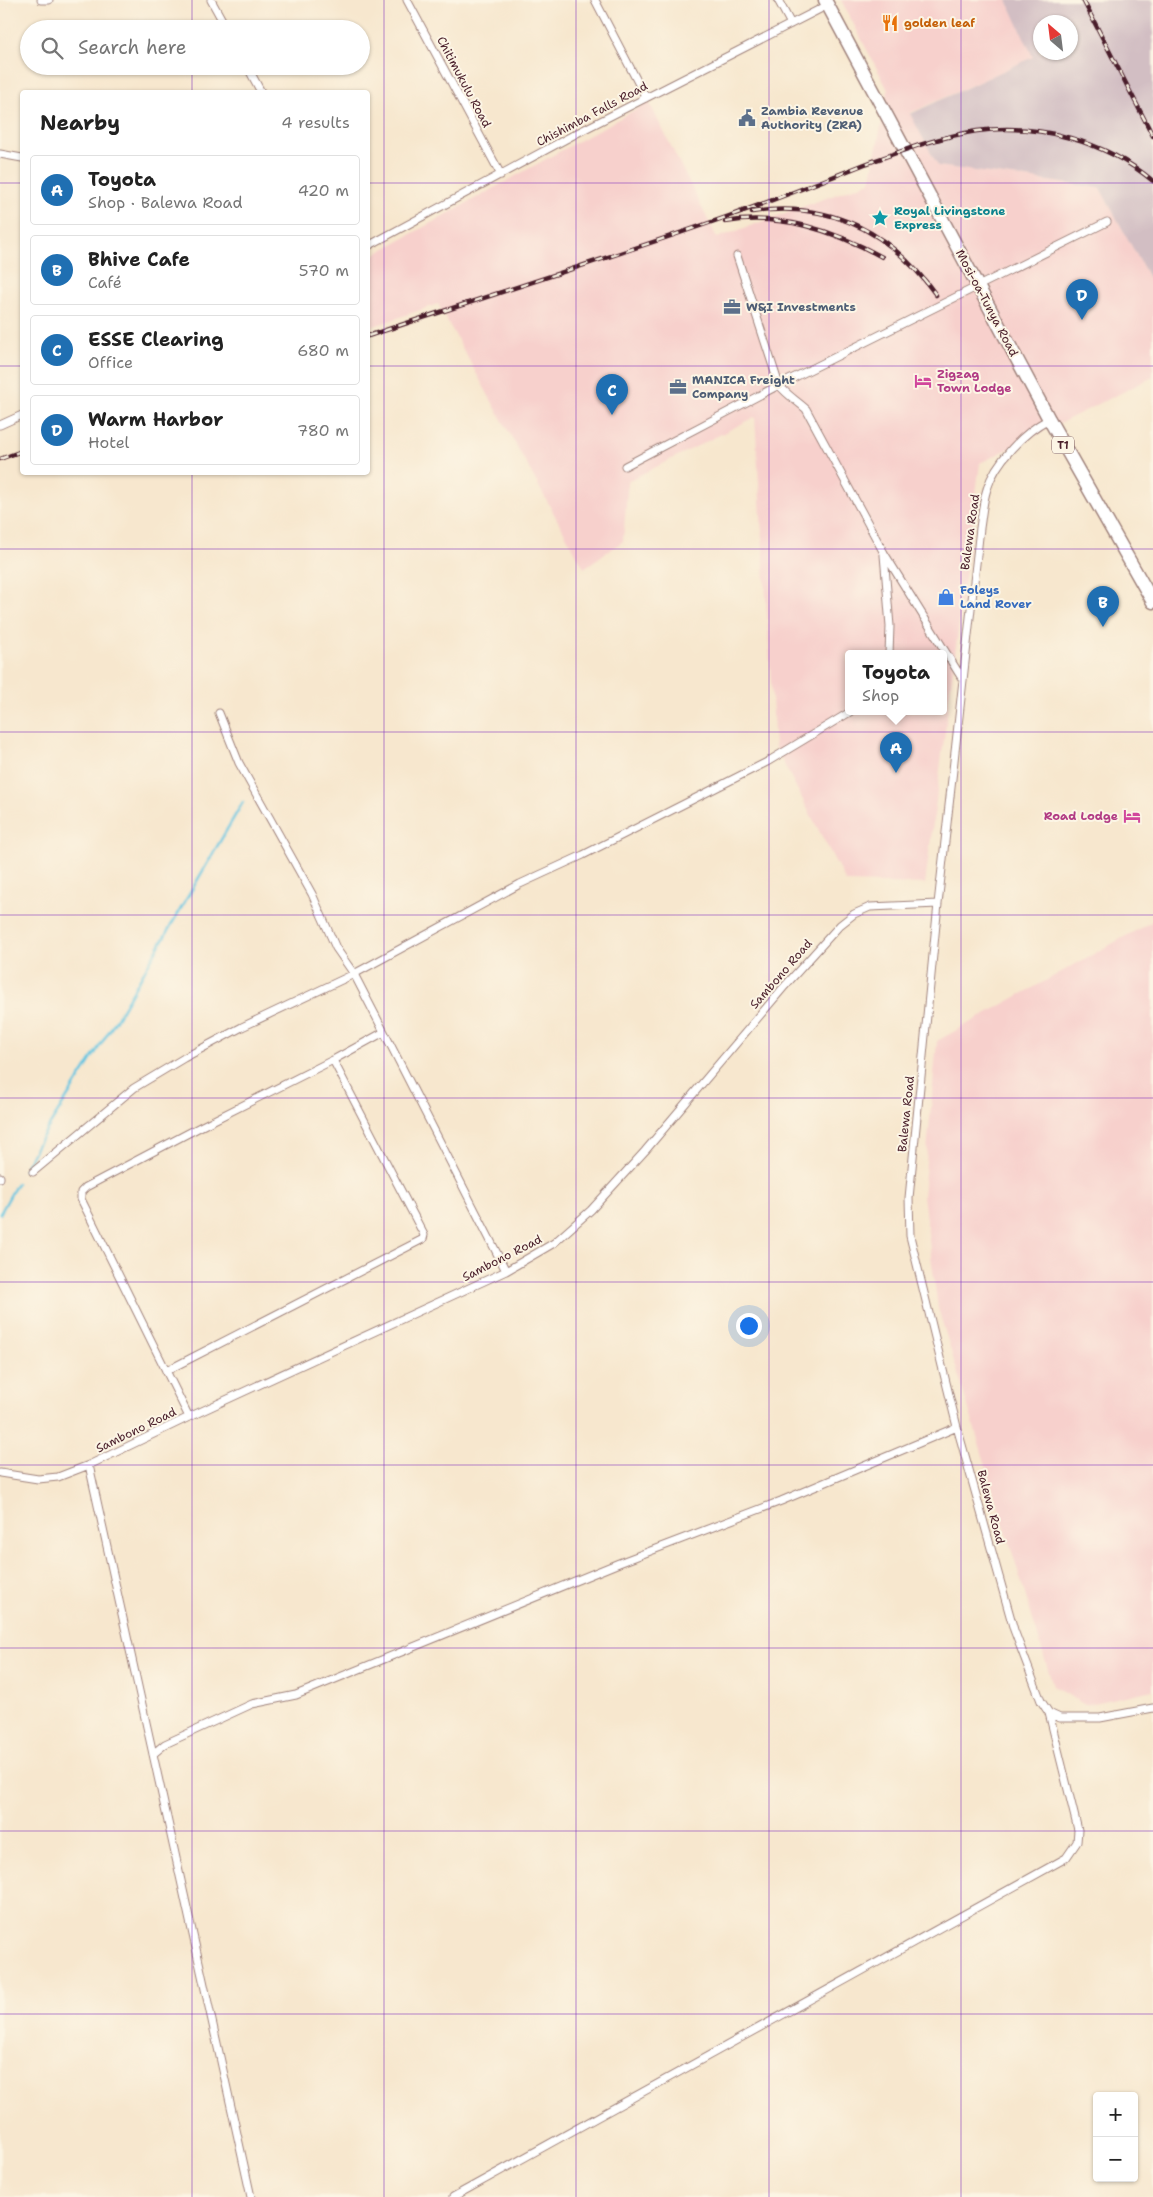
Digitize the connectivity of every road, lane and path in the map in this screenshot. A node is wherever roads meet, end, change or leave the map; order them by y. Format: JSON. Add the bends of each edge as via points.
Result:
{"nodes":[{"id":1,"x":41,"y":0,"type":"edge"},
{"id":2,"x":49,"y":0,"type":"edge"},
{"id":3,"x":211,"y":0,"type":"edge"},
{"id":4,"x":407,"y":0,"type":"edge"},
{"id":5,"x":595,"y":0,"type":"edge"},
{"id":6,"x":778,"y":0,"type":"edge"},
{"id":7,"x":827,"y":2,"type":"edge"},
{"id":8,"x":222,"y":20,"type":"edge"},
{"id":9,"x":791,"y":24,"type":"junction"},
{"id":10,"x":252,"y":75,"type":"edge"},
{"id":11,"x":260,"y":90,"type":"edge"},
{"id":12,"x":646,"y":98,"type":"junction"},
{"id":13,"x":0,"y":154,"type":"edge"},
{"id":14,"x":20,"y":158,"type":"edge"},
{"id":15,"x":501,"y":175,"type":"junction"},
{"id":16,"x":1107,"y":222,"type":"dead end"},
{"id":17,"x":370,"y":245,"type":"edge"},
{"id":18,"x":737,"y":256,"type":"dead end"},
{"id":19,"x":978,"y":285,"type":"junction"},
{"id":20,"x":779,"y":385,"type":"junction"},
{"id":21,"x":20,"y":416,"type":"edge"},
{"id":22,"x":1049,"y":419,"type":"junction"},
{"id":23,"x":0,"y":425,"type":"edge"},
{"id":24,"x":625,"y":466,"type":"dead end"},
{"id":25,"x":884,"y":553,"type":"junction"},
{"id":26,"x":1153,"y":602,"type":"edge"},
{"id":27,"x":889,"y":650,"type":"edge"},
{"id":28,"x":944,"y":650,"type":"edge"},
{"id":29,"x":947,"y":654,"type":"edge"},
{"id":30,"x":963,"y":680,"type":"junction"},
{"id":31,"x":219,"y":714,"type":"dead end"},
{"id":32,"x":845,"y":715,"type":"edge"},
{"id":33,"x":938,"y":904,"type":"junction"},
{"id":34,"x":354,"y":974,"type":"junction"},
{"id":35,"x":384,"y":1032,"type":"junction"},
{"id":36,"x":333,"y":1060,"type":"junction"},
{"id":37,"x":33,"y":1172,"type":"dead end"},
{"id":38,"x":506,"y":1271,"type":"junction"},
{"id":39,"x":166,"y":1371,"type":"junction"},
{"id":40,"x":189,"y":1417,"type":"junction"},
{"id":41,"x":957,"y":1427,"type":"junction"},
{"id":42,"x":89,"y":1465,"type":"junction"},
{"id":43,"x":0,"y":1473,"type":"edge"},
{"id":44,"x":1153,"y":1708,"type":"edge"},
{"id":45,"x":1049,"y":1712,"type":"junction"},
{"id":46,"x":153,"y":1754,"type":"junction"},
{"id":47,"x":251,"y":2197,"type":"edge"},
{"id":48,"x":453,"y":2197,"type":"edge"}],
"edges":[{"from":1,"to":2,"type":"street"},
{"from":3,"to":8,"type":"street"},
{"from":4,"to":15,"type":"street","name":"Chitimukulu Road"},
{"from":5,"to":12,"type":"street"},
{"from":6,"to":9,"type":"street"},
{"from":7,"to":9,"type":"street","name":"Chishimba Falls Road"},
{"from":7,"to":19,"type":"highway","name":"Mosi-oa-Tunya Road","number":"T1"},
{"from":9,"to":12,"type":"street","name":"Chishimba Falls Road"},
{"from":10,"to":11,"type":"street"},
{"from":12,"to":15,"type":"street","name":"Chishimba Falls Road"},
{"from":13,"to":14,"type":"street"},
{"from":15,"to":17,"type":"street","name":"Chishimba Falls Road"},
{"from":16,"to":19,"type":"street"},
{"from":18,"to":20,"type":"street"},
{"from":19,"to":20,"type":"street"},
{"from":19,"to":22,"type":"highway","name":"Mosi-oa-Tunya Road","number":"T1"},
{"from":20,"to":24,"type":"street"},
{"from":20,"to":25,"type":"street","via":[[789,398],[806,409]]},
{"from":21,"to":23,"type":"street"},
{"from":22,"to":26,"type":"highway","name":"Mosi-oa-Tunya Road","number":"T1"},
{"from":22,"to":30,"type":"street","name":"Balewa Road","via":[[1017,442],[987,487]]},
{"from":25,"to":27,"type":"street"},
{"from":25,"to":28,"type":"street"},
{"from":29,"to":30,"type":"street"},
{"from":30,"to":33,"type":"street","name":"Balewa Road"},
{"from":31,"to":34,"type":"street","via":[[239,763],[312,894],[336,948]]},
{"from":32,"to":34,"type":"street","via":[[767,762],[520,884]]},
{"from":33,"to":38,"type":"street","name":"Sambono Road","via":[[870,907],[854,914],[783,988],[591,1210],[554,1243]]},
{"from":33,"to":41,"type":"street","name":"Balewa Road","via":[[909,1198],[910,1236]]},
{"from":34,"to":35,"type":"street"},
{"from":34,"to":37,"type":"street","via":[[242,1026],[151,1077]]},
{"from":35,"to":36,"type":"street"},
{"from":35,"to":38,"type":"street"},
{"from":36,"to":39,"type":"street","via":[[81,1192],[81,1199]]},
{"from":36,"to":39,"type":"street","via":[[424,1235],[423,1239]]},
{"from":38,"to":40,"type":"street","name":"Sambono Road"},
{"from":39,"to":40,"type":"street"},
{"from":40,"to":42,"type":"street","name":"Sambono Road"},
{"from":41,"to":45,"type":"street","name":"Balewa Road","via":[[1014,1630],[1035,1687]]},
{"from":41,"to":46,"type":"street","via":[[296,1695],[252,1704],[165,1744]]},
{"from":42,"to":43,"type":"street","name":"Sambono Road","via":[[58,1477],[38,1479]]},
{"from":42,"to":46,"type":"street"},
{"from":44,"to":45,"type":"street","via":[[1100,1718],[1060,1718]]},
{"from":45,"to":48,"type":"street","name":"Balewa Road","via":[[1078,1830],[1078,1842],[1066,1858]]},
{"from":46,"to":47,"type":"street"}]}
